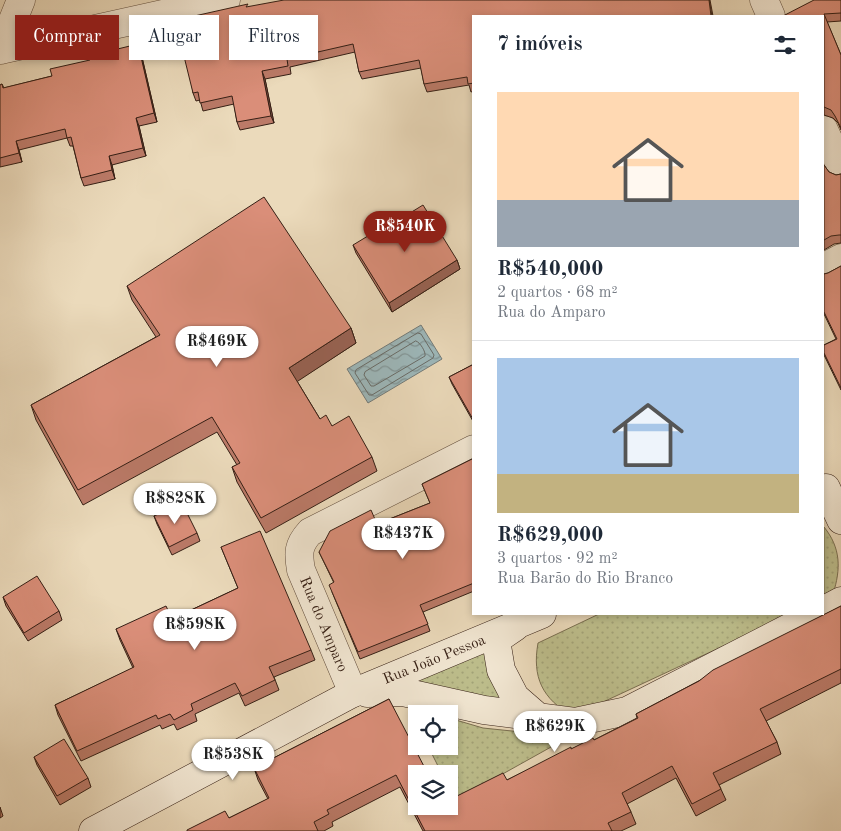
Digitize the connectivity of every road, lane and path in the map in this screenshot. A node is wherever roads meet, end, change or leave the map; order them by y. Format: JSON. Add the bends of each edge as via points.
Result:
{"nodes":[{"id":1,"x":21,"y":0,"type":"edge"},
{"id":2,"x":226,"y":0,"type":"edge"},
{"id":3,"x":764,"y":0,"type":"edge"},
{"id":4,"x":771,"y":15,"type":"edge"},
{"id":5,"x":0,"y":50,"type":"edge"},
{"id":6,"x":824,"y":130,"type":"edge"},
{"id":7,"x":841,"y":167,"type":"edge"},
{"id":8,"x":841,"y":258,"type":"edge"},
{"id":9,"x":824,"y":267,"type":"edge"},
{"id":10,"x":472,"y":450,"type":"edge"},
{"id":11,"x":830,"y":485,"type":"edge"},
{"id":12,"x":841,"y":520,"type":"edge"},
{"id":13,"x":841,"y":601,"type":"edge"},
{"id":14,"x":824,"y":610,"type":"edge"},
{"id":15,"x":814,"y":615,"type":"edge"},
{"id":16,"x":531,"y":619,"type":"edge"},
{"id":17,"x":353,"y":693,"type":"junction"},
{"id":18,"x":538,"y":717,"type":"junction"},
{"id":19,"x":93,"y":831,"type":"edge"}],
"edges":[{"from":1,"to":5,"type":"main road"},
{"from":2,"to":5,"type":"main road"},
{"from":3,"to":4,"type":"main road"},
{"from":6,"to":7,"type":"main road"},
{"from":8,"to":9,"type":"main road"},
{"from":10,"to":17,"type":"main road","name":"Rua do Amparo","via":[[310,532],[302,540],[298,555],[301,570]]},
{"from":11,"to":12,"type":"main road"},
{"from":13,"to":14,"type":"main road"},
{"from":15,"to":18,"type":"main road","via":[[627,710],[575,722]]},
{"from":16,"to":17,"type":"main road","name":"Rua João Pessoa"},
{"from":16,"to":18,"type":"main road","via":[[496,640],[501,670],[516,697]]},
{"from":17,"to":18,"type":"main road","via":[[403,692],[484,710]]},
{"from":17,"to":19,"type":"main road","name":"Rua João Pessoa"}]}
